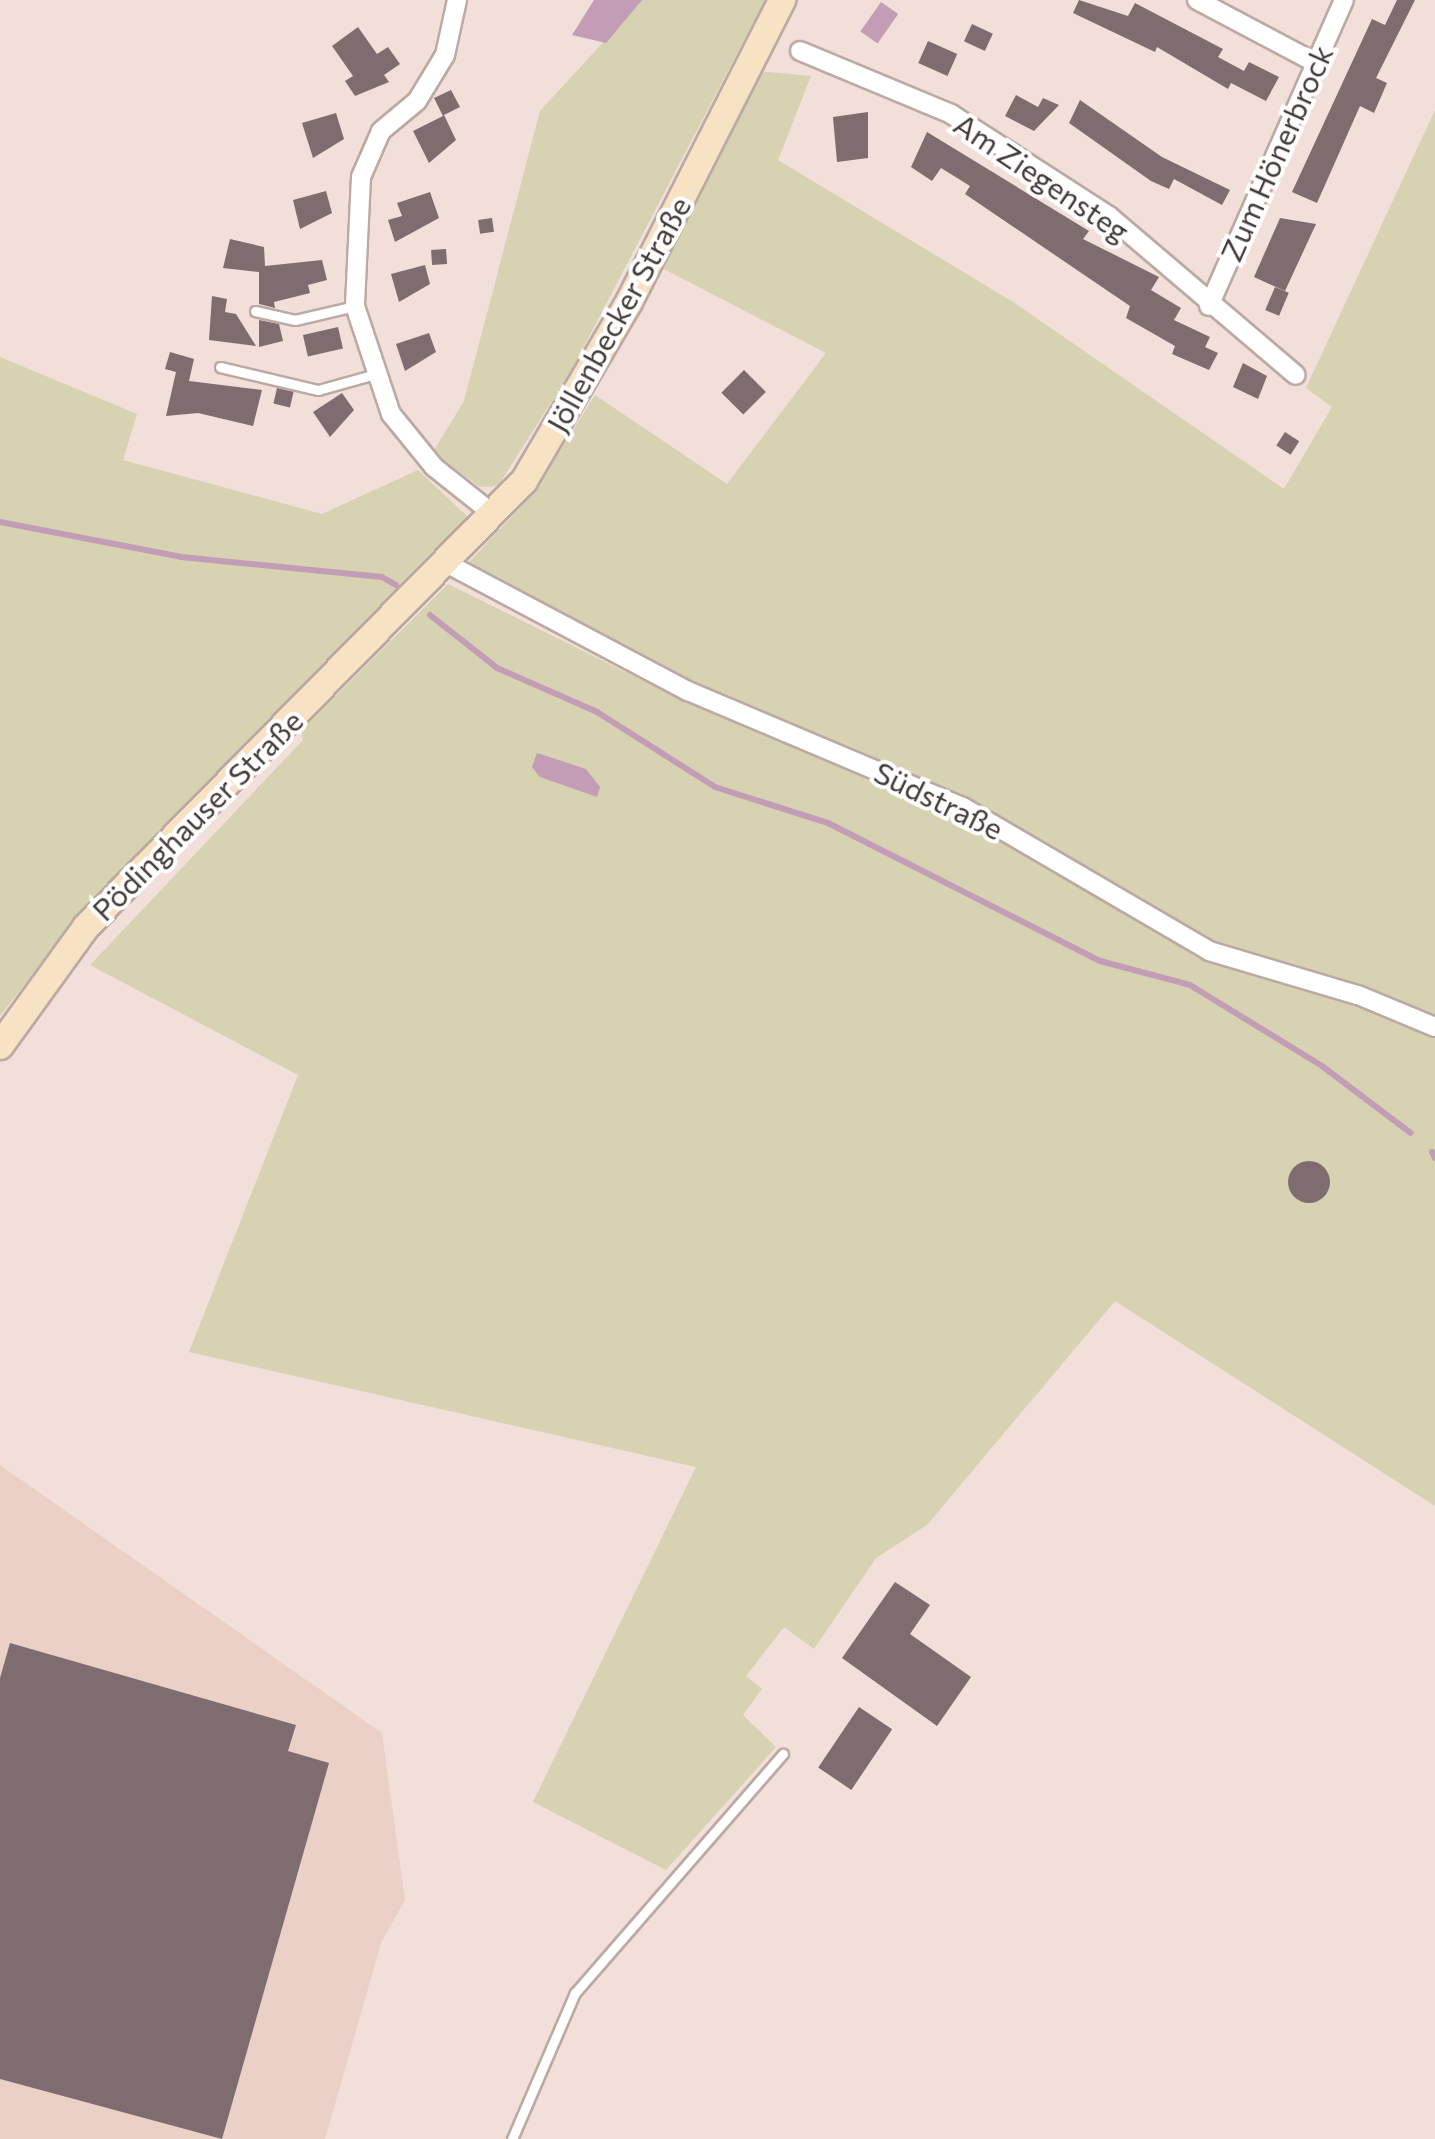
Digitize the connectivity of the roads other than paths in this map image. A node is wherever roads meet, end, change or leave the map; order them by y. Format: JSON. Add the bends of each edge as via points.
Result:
{"nodes":[{"id":1,"x":457,"y":0,"type":"edge"},
{"id":2,"x":782,"y":0,"type":"edge"},
{"id":3,"x":1197,"y":0,"type":"edge"},
{"id":4,"x":1344,"y":0,"type":"edge"},
{"id":5,"x":800,"y":51,"type":"dead end"},
{"id":6,"x":1316,"y":63,"type":"junction"},
{"id":7,"x":355,"y":306,"type":"junction"},
{"id":8,"x":1209,"y":306,"type":"junction"},
{"id":9,"x":255,"y":311,"type":"dead end"},
{"id":10,"x":220,"y":367,"type":"dead end"},
{"id":11,"x":372,"y":375,"type":"junction"},
{"id":12,"x":1296,"y":375,"type":"dead end"},
{"id":13,"x":493,"y":514,"type":"junction"},
{"id":14,"x":446,"y":563,"type":"junction"},
{"id":15,"x":412,"y":599,"type":"joint"},
{"id":16,"x":1435,"y":1027,"type":"edge"},
{"id":17,"x":0,"y":1046,"type":"edge"},
{"id":18,"x":783,"y":1754,"type":"dead end"},
{"id":19,"x":512,"y":2139,"type":"edge"}],
"edges":[{"from":1,"to":7,"type":"street","via":[[445,55],[417,101],[381,131],[361,177]]},
{"from":2,"to":13,"type":"main road","name":"Jöllenbecker Straße","via":[[581,389],[524,481]]},
{"from":3,"to":6,"type":"street"},
{"from":4,"to":6,"type":"street","name":"Zum Hönerbrock"},
{"from":5,"to":8,"type":"street","name":"Am Ziegensteg","via":[[951,114],[1109,216]]},
{"from":6,"to":8,"type":"street","name":"Zum Hönerbrock"},
{"from":7,"to":9,"type":"lane","via":[[295,320]]},
{"from":7,"to":11,"type":"street"},
{"from":8,"to":12,"type":"street","name":"Am Ziegensteg"},
{"from":10,"to":11,"type":"lane","via":[[318,390]]},
{"from":11,"to":13,"type":"street","via":[[408,440]]},
{"from":13,"to":14,"type":"main road","name":"Jöllenbecker Straße"},
{"from":14,"to":15,"type":"main road","name":"Jöllenbecker Straße"},
{"from":14,"to":16,"type":"street","name":"Südstraße","via":[[688,691],[963,807],[1209,951],[1358,995]]},
{"from":15,"to":17,"type":"main road","name":"Pödinghauser Straße","via":[[86,927]]},
{"from":18,"to":19,"type":"lane","via":[[575,1993]]}]}
